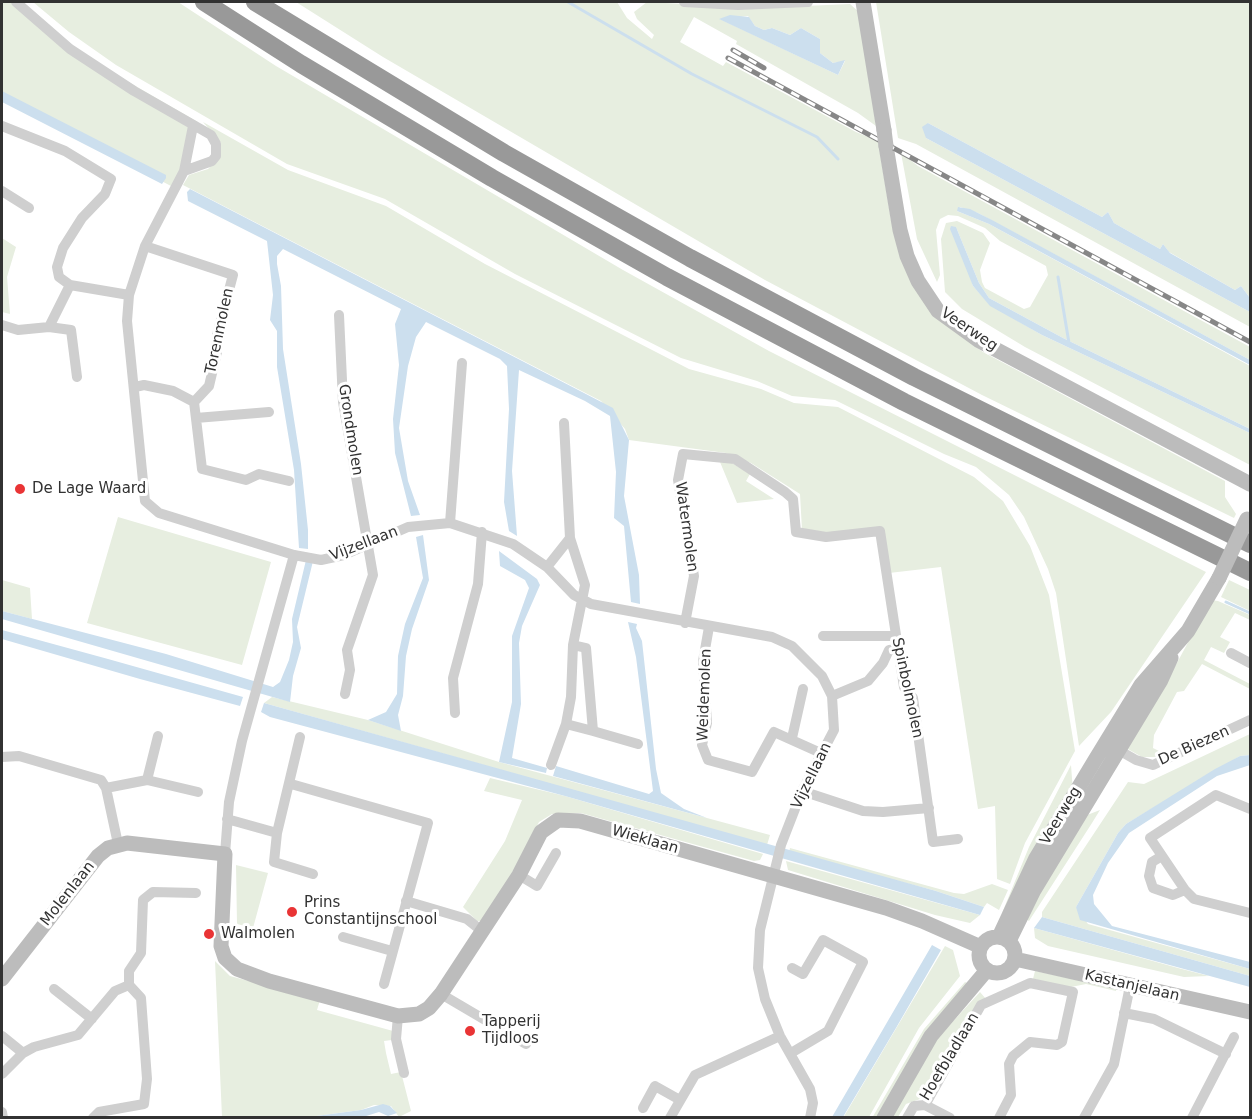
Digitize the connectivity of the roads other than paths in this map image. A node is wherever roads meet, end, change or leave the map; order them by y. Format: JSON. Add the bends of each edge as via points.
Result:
{"nodes":[{"id":1,"x":16,"y":2,"type":"edge"},
{"id":2,"x":204,"y":2,"type":"edge"},
{"id":3,"x":255,"y":2,"type":"edge"},
{"id":4,"x":684,"y":2,"type":"edge"},
{"id":5,"x":808,"y":2,"type":"edge"},
{"id":6,"x":863,"y":2,"type":"edge"},
{"id":7,"x":2,"y":126,"type":"edge"},
{"id":8,"x":193,"y":126,"type":"junction"},
{"id":9,"x":184,"y":171,"type":"junction"},
{"id":10,"x":2,"y":191,"type":"edge"},
{"id":11,"x":29,"y":208,"type":"dead end"},
{"id":12,"x":145,"y":246,"type":"junction"},
{"id":13,"x":70,"y":285,"type":"junction"},
{"id":14,"x":129,"y":295,"type":"junction"},
{"id":15,"x":339,"y":315,"type":"dead end"},
{"id":16,"x":2,"y":325,"type":"edge"},
{"id":17,"x":49,"y":327,"type":"junction"},
{"id":18,"x":462,"y":363,"type":"dead end"},
{"id":19,"x":77,"y":377,"type":"dead end"},
{"id":20,"x":135,"y":387,"type":"junction"},
{"id":21,"x":194,"y":402,"type":"junction"},
{"id":22,"x":269,"y":412,"type":"dead end"},
{"id":23,"x":195,"y":418,"type":"junction"},
{"id":24,"x":564,"y":423,"type":"dead end"},
{"id":25,"x":289,"y":481,"type":"dead end"},
{"id":26,"x":1251,"y":484,"type":"edge"},
{"id":27,"x":1249,"y":515,"type":"edge"},
{"id":28,"x":450,"y":523,"type":"junction"},
{"id":29,"x":880,"y":531,"type":"joint"},
{"id":30,"x":482,"y":532,"type":"junction"},
{"id":31,"x":570,"y":538,"type":"junction"},
{"id":32,"x":369,"y":543,"type":"junction"},
{"id":33,"x":1251,"y":544,"type":"edge"},
{"id":34,"x":294,"y":555,"type":"junction"},
{"id":35,"x":547,"y":567,"type":"junction"},
{"id":36,"x":1251,"y":572,"type":"edge"},
{"id":37,"x":582,"y":601,"type":"junction"},
{"id":38,"x":685,"y":623,"type":"junction"},
{"id":39,"x":709,"y":627,"type":"junction"},
{"id":40,"x":823,"y":636,"type":"dead end"},
{"id":41,"x":896,"y":636,"type":"junction"},
{"id":42,"x":573,"y":645,"type":"junction"},
{"id":43,"x":898,"y":649,"type":"junction"},
{"id":44,"x":1231,"y":653,"type":"dead end"},
{"id":45,"x":1251,"y":663,"type":"edge"},
{"id":46,"x":803,"y":688,"type":"dead end"},
{"id":47,"x":345,"y":694,"type":"dead end"},
{"id":48,"x":832,"y":696,"type":"junction"},
{"id":49,"x":455,"y":713,"type":"dead end"},
{"id":50,"x":1251,"y":720,"type":"edge"},
{"id":51,"x":566,"y":724,"type":"junction"},
{"id":52,"x":593,"y":731,"type":"junction"},
{"id":53,"x":159,"y":736,"type":"dead end"},
{"id":54,"x":300,"y":737,"type":"dead end"},
{"id":55,"x":792,"y":738,"type":"junction"},
{"id":56,"x":638,"y":744,"type":"dead end"},
{"id":57,"x":1112,"y":746,"type":"junction"},
{"id":58,"x":823,"y":754,"type":"junction"},
{"id":59,"x":2,"y":757,"type":"edge"},
{"id":60,"x":551,"y":765,"type":"dead end"},
{"id":61,"x":147,"y":780,"type":"junction"},
{"id":62,"x":291,"y":784,"type":"junction"},
{"id":63,"x":106,"y":788,"type":"junction"},
{"id":64,"x":802,"y":791,"type":"junction"},
{"id":65,"x":198,"y":792,"type":"dead end"},
{"id":66,"x":929,"y":808,"type":"junction"},
{"id":67,"x":1250,"y":809,"type":"edge"},
{"id":68,"x":227,"y":819,"type":"junction"},
{"id":69,"x":277,"y":833,"type":"junction"},
{"id":70,"x":958,"y":839,"type":"dead end"},
{"id":71,"x":118,"y":844,"type":"junction"},
{"id":72,"x":556,"y":853,"type":"dead end"},
{"id":73,"x":225,"y":854,"type":"junction"},
{"id":74,"x":1162,"y":856,"type":"junction"},
{"id":75,"x":313,"y":874,"type":"dead end"},
{"id":76,"x":519,"y":875,"type":"junction"},
{"id":77,"x":772,"y":876,"type":"junction"},
{"id":78,"x":1185,"y":890,"type":"junction"},
{"id":79,"x":196,"y":894,"type":"dead end"},
{"id":80,"x":406,"y":901,"type":"junction"},
{"id":81,"x":1251,"y":913,"type":"edge"},
{"id":82,"x":482,"y":931,"type":"junction"},
{"id":83,"x":343,"y":937,"type":"dead end"},
{"id":84,"x":1004,"y":939,"type":"junction"},
{"id":85,"x":981,"y":947,"type":"junction"},
{"id":86,"x":392,"y":951,"type":"junction"},
{"id":87,"x":1015,"y":959,"type":"junction"},
{"id":88,"x":792,"y":968,"type":"dead end"},
{"id":89,"x":987,"y":970,"type":"junction"},
{"id":90,"x":2,"y":979,"type":"edge"},
{"id":91,"x":384,"y":984,"type":"dead end"},
{"id":92,"x":129,"y":985,"type":"junction"},
{"id":93,"x":1131,"y":986,"type":"junction"},
{"id":94,"x":54,"y":988,"type":"dead end"},
{"id":95,"x":441,"y":994,"type":"junction"},
{"id":96,"x":1251,"y":1012,"type":"edge"},
{"id":97,"x":1124,"y":1013,"type":"junction"},
{"id":98,"x":399,"y":1016,"type":"junction"},
{"id":99,"x":93,"y":1019,"type":"junction"},
{"id":100,"x":2,"y":1036,"type":"edge"},
{"id":101,"x":780,"y":1036,"type":"junction"},
{"id":102,"x":1234,"y":1037,"type":"dead end"},
{"id":103,"x":526,"y":1044,"type":"dead end"},
{"id":104,"x":23,"y":1053,"type":"junction"},
{"id":105,"x":791,"y":1053,"type":"junction"},
{"id":106,"x":1226,"y":1054,"type":"junction"},
{"id":107,"x":404,"y":1073,"type":"dead end"},
{"id":108,"x":2,"y":1074,"type":"edge"},
{"id":109,"x":680,"y":1100,"type":"junction"},
{"id":110,"x":925,"y":1105,"type":"junction"},
{"id":111,"x":643,"y":1108,"type":"dead end"},
{"id":112,"x":2,"y":1112,"type":"edge"},
{"id":113,"x":3,"y":1118,"type":"edge"},
{"id":114,"x":93,"y":1118,"type":"edge"},
{"id":115,"x":670,"y":1118,"type":"edge"},
{"id":116,"x":810,"y":1118,"type":"edge"},
{"id":117,"x":884,"y":1118,"type":"edge"},
{"id":118,"x":907,"y":1118,"type":"edge"},
{"id":119,"x":950,"y":1118,"type":"edge"},
{"id":120,"x":999,"y":1118,"type":"edge"},
{"id":121,"x":1084,"y":1118,"type":"edge"},
{"id":122,"x":1192,"y":1118,"type":"edge"}],
"edges":[{"from":1,"to":8,"type":"street","via":[[70,49]]},
{"from":2,"to":36,"type":"highway","via":[[492,178],[667,277],[915,407]]},
{"from":3,"to":33,"type":"highway","via":[[504,153],[690,258],[914,377]]},
{"from":4,"to":5,"type":"street"},
{"from":6,"to":26,"type":"street","name":"Veerweg","via":[[900,230],[918,281],[938,311],[978,340]]},
{"from":7,"to":13,"type":"street","via":[[65,151],[111,179],[105,194],[82,218],[63,249],[57,267],[59,277]]},
{"from":8,"to":9,"type":"street","name":"Vijzellaan"},
{"from":8,"to":9,"type":"street","via":[[211,135],[216,156]]},
{"from":9,"to":12,"type":"street","name":"Vijzellaan"},
{"from":10,"to":11,"type":"street"},
{"from":12,"to":14,"type":"street","name":"Vijzellaan"},
{"from":12,"to":21,"type":"street","name":"Torenmolen","via":[[233,275],[217,334],[218,352],[209,386]]},
{"from":13,"to":14,"type":"street"},
{"from":13,"to":17,"type":"street"},
{"from":14,"to":20,"type":"street","name":"Vijzellaan","via":[[127,321]]},
{"from":15,"to":32,"type":"street","name":"Grondmolen","via":[[343,402]]},
{"from":16,"to":17,"type":"street","via":[[18,330]]},
{"from":17,"to":19,"type":"street","via":[[71,330]]},
{"from":18,"to":28,"type":"street"},
{"from":20,"to":21,"type":"street","via":[[173,391]]},
{"from":20,"to":34,"type":"street","name":"Vijzellaan","via":[[145,501],[159,513]]},
{"from":21,"to":23,"type":"street"},
{"from":22,"to":23,"type":"street"},
{"from":23,"to":25,"type":"street","via":[[202,469],[246,480],[259,474]]},
{"from":24,"to":31,"type":"street"},
{"from":27,"to":57,"type":"street","name":"Veerweg","bridge":true,"via":[[1219,578],[1177,644],[1161,680]]},
{"from":28,"to":30,"type":"street","name":"Vijzellaan"},
{"from":28,"to":32,"type":"street","name":"Vijzellaan","via":[[408,527]]},
{"from":29,"to":38,"type":"street","name":"Watermolen","via":[[826,537],[796,532],[793,499],[785,492],[735,459],[683,454],[678,480],[694,576]]},
{"from":29,"to":41,"type":"street","name":"Spinbolmolen"},
{"from":30,"to":35,"type":"street","name":"Vijzellaan","via":[[513,544]]},
{"from":30,"to":49,"type":"street","via":[[478,584],[453,678]]},
{"from":31,"to":35,"type":"street"},
{"from":31,"to":37,"type":"street","via":[[585,585]]},
{"from":32,"to":34,"type":"street","name":"Vijzellaan","via":[[321,560]]},
{"from":32,"to":47,"type":"street","name":"Grondmolen","via":[[373,575],[347,650],[350,670]]},
{"from":34,"to":68,"type":"street","name":"Wieklaan","via":[[257,681]]},
{"from":35,"to":37,"type":"street","name":"Vijzellaan"},
{"from":37,"to":38,"type":"street","name":"Vijzellaan"},
{"from":37,"to":42,"type":"street"},
{"from":38,"to":39,"type":"street","name":"Vijzellaan"},
{"from":39,"to":48,"type":"street","name":"Vijzellaan","via":[[772,637],[792,646],[822,676]]},
{"from":39,"to":55,"type":"street","name":"Weidemolen","via":[[703,661],[707,723],[702,745],[708,760],[752,772],[774,732]]},
{"from":40,"to":41,"type":"street"},
{"from":41,"to":43,"type":"street","name":"Spinbolmolen"},
{"from":42,"to":51,"type":"street"},
{"from":42,"to":52,"type":"street","via":[[586,648]]},
{"from":43,"to":48,"type":"street","via":[[889,650],[868,681]]},
{"from":43,"to":66,"type":"street","name":"Spinbolmolen","via":[[904,687],[913,698]]},
{"from":44,"to":45,"type":"street"},
{"from":46,"to":55,"type":"street"},
{"from":48,"to":58,"type":"street","name":"Vijzellaan","via":[[834,730]]},
{"from":50,"to":57,"type":"street","name":"De Biezen","via":[[1154,765]]},
{"from":51,"to":52,"type":"street"},
{"from":51,"to":60,"type":"street"},
{"from":52,"to":56,"type":"street"},
{"from":53,"to":61,"type":"street"},
{"from":54,"to":62,"type":"street"},
{"from":55,"to":58,"type":"street"},
{"from":57,"to":84,"type":"street","name":"Veerweg","via":[[1036,858]]},
{"from":58,"to":64,"type":"street","name":"Vijzellaan"},
{"from":59,"to":63,"type":"street","via":[[19,756],[91,776],[101,780]]},
{"from":61,"to":63,"type":"street"},
{"from":61,"to":65,"type":"street"},
{"from":62,"to":69,"type":"street"},
{"from":62,"to":80,"type":"street","via":[[428,823]]},
{"from":63,"to":71,"type":"street"},
{"from":64,"to":66,"type":"street","via":[[863,810]]},
{"from":64,"to":77,"type":"street","name":"Vijzellaan"},
{"from":66,"to":70,"type":"street","name":"Spinbolmolen","via":[[933,842]]},
{"from":67,"to":74,"type":"street","via":[[1216,795],[1150,838]]},
{"from":68,"to":69,"type":"street"},
{"from":68,"to":73,"type":"street","name":"Wieklaan"},
{"from":69,"to":75,"type":"street","via":[[274,862]]},
{"from":71,"to":73,"type":"street"},
{"from":71,"to":90,"type":"street","name":"Molenlaan","via":[[98,856]]},
{"from":72,"to":76,"type":"street","via":[[537,886]]},
{"from":73,"to":98,"type":"street","name":"Wieklaan","via":[[221,946],[225,958],[237,969],[269,981]]},
{"from":74,"to":78,"type":"street"},
{"from":74,"to":78,"type":"street","via":[[1152,862],[1149,876],[1153,888],[1173,895]]},
{"from":76,"to":77,"type":"street","name":"Wieklaan","via":[[541,832],[558,820],[566,820]]},
{"from":76,"to":82,"type":"street","name":"Wieklaan"},
{"from":77,"to":85,"type":"street","name":"Wieklaan","via":[[886,908]]},
{"from":77,"to":101,"type":"street","name":"Vijzellaan","via":[[760,930],[758,968]]},
{"from":78,"to":81,"type":"street","via":[[1194,899]]},
{"from":79,"to":92,"type":"street","via":[[153,892],[143,900],[141,953],[129,971]]},
{"from":80,"to":82,"type":"street","via":[[467,919]]},
{"from":80,"to":86,"type":"street"},
{"from":82,"to":95,"type":"street","name":"Wieklaan"},
{"from":83,"to":86,"type":"street"},
{"from":84,"to":85,"type":"street","via":[[989,938]]},
{"from":84,"to":87,"type":"street","via":[[1014,949]]},
{"from":85,"to":89,"type":"street","via":[[980,960]]},
{"from":86,"to":91,"type":"street"},
{"from":87,"to":89,"type":"street","via":[[1004,971]]},
{"from":87,"to":93,"type":"street","name":"Kastanjelaan"},
{"from":88,"to":105,"type":"street","via":[[803,974],[823,940],[863,962],[828,1031]]},
{"from":89,"to":117,"type":"street","via":[[931,1036]]},
{"from":92,"to":99,"type":"street","via":[[115,991]]},
{"from":92,"to":114,"type":"street","via":[[141,998],[147,1078],[144,1104],[99,1112]]},
{"from":93,"to":96,"type":"street","name":"Kastanjelaan"},
{"from":93,"to":97,"type":"street"},
{"from":94,"to":99,"type":"street"},
{"from":95,"to":98,"type":"street","name":"Wieklaan","via":[[419,1014]]},
{"from":95,"to":103,"type":"street"},
{"from":97,"to":106,"type":"street","via":[[1154,1019]]},
{"from":97,"to":121,"type":"street","via":[[1114,1064]]},
{"from":98,"to":107,"type":"street","via":[[396,1039]]},
{"from":99,"to":104,"type":"street","via":[[78,1035]]},
{"from":100,"to":104,"type":"street"},
{"from":101,"to":105,"type":"street","name":"Vijzellaan"},
{"from":101,"to":109,"type":"street","via":[[695,1075]]},
{"from":102,"to":106,"type":"street"},
{"from":104,"to":108,"type":"street"},
{"from":105,"to":116,"type":"street","name":"Vijzellaan","via":[[810,1089]]},
{"from":106,"to":122,"type":"street"},
{"from":109,"to":111,"type":"street","via":[[655,1086]]},
{"from":109,"to":115,"type":"street"},
{"from":110,"to":118,"type":"street","name":"Hoefbladlaan","via":[[914,1106]]},
{"from":110,"to":119,"type":"street"},
{"from":110,"to":120,"type":"street","name":"Hoefbladlaan","via":[[981,1005],[1030,983],[1073,992],[1062,1042],[1030,1042],[1013,1056],[1009,1064],[1011,1095]]},
{"from":112,"to":113,"type":"street"}]}
